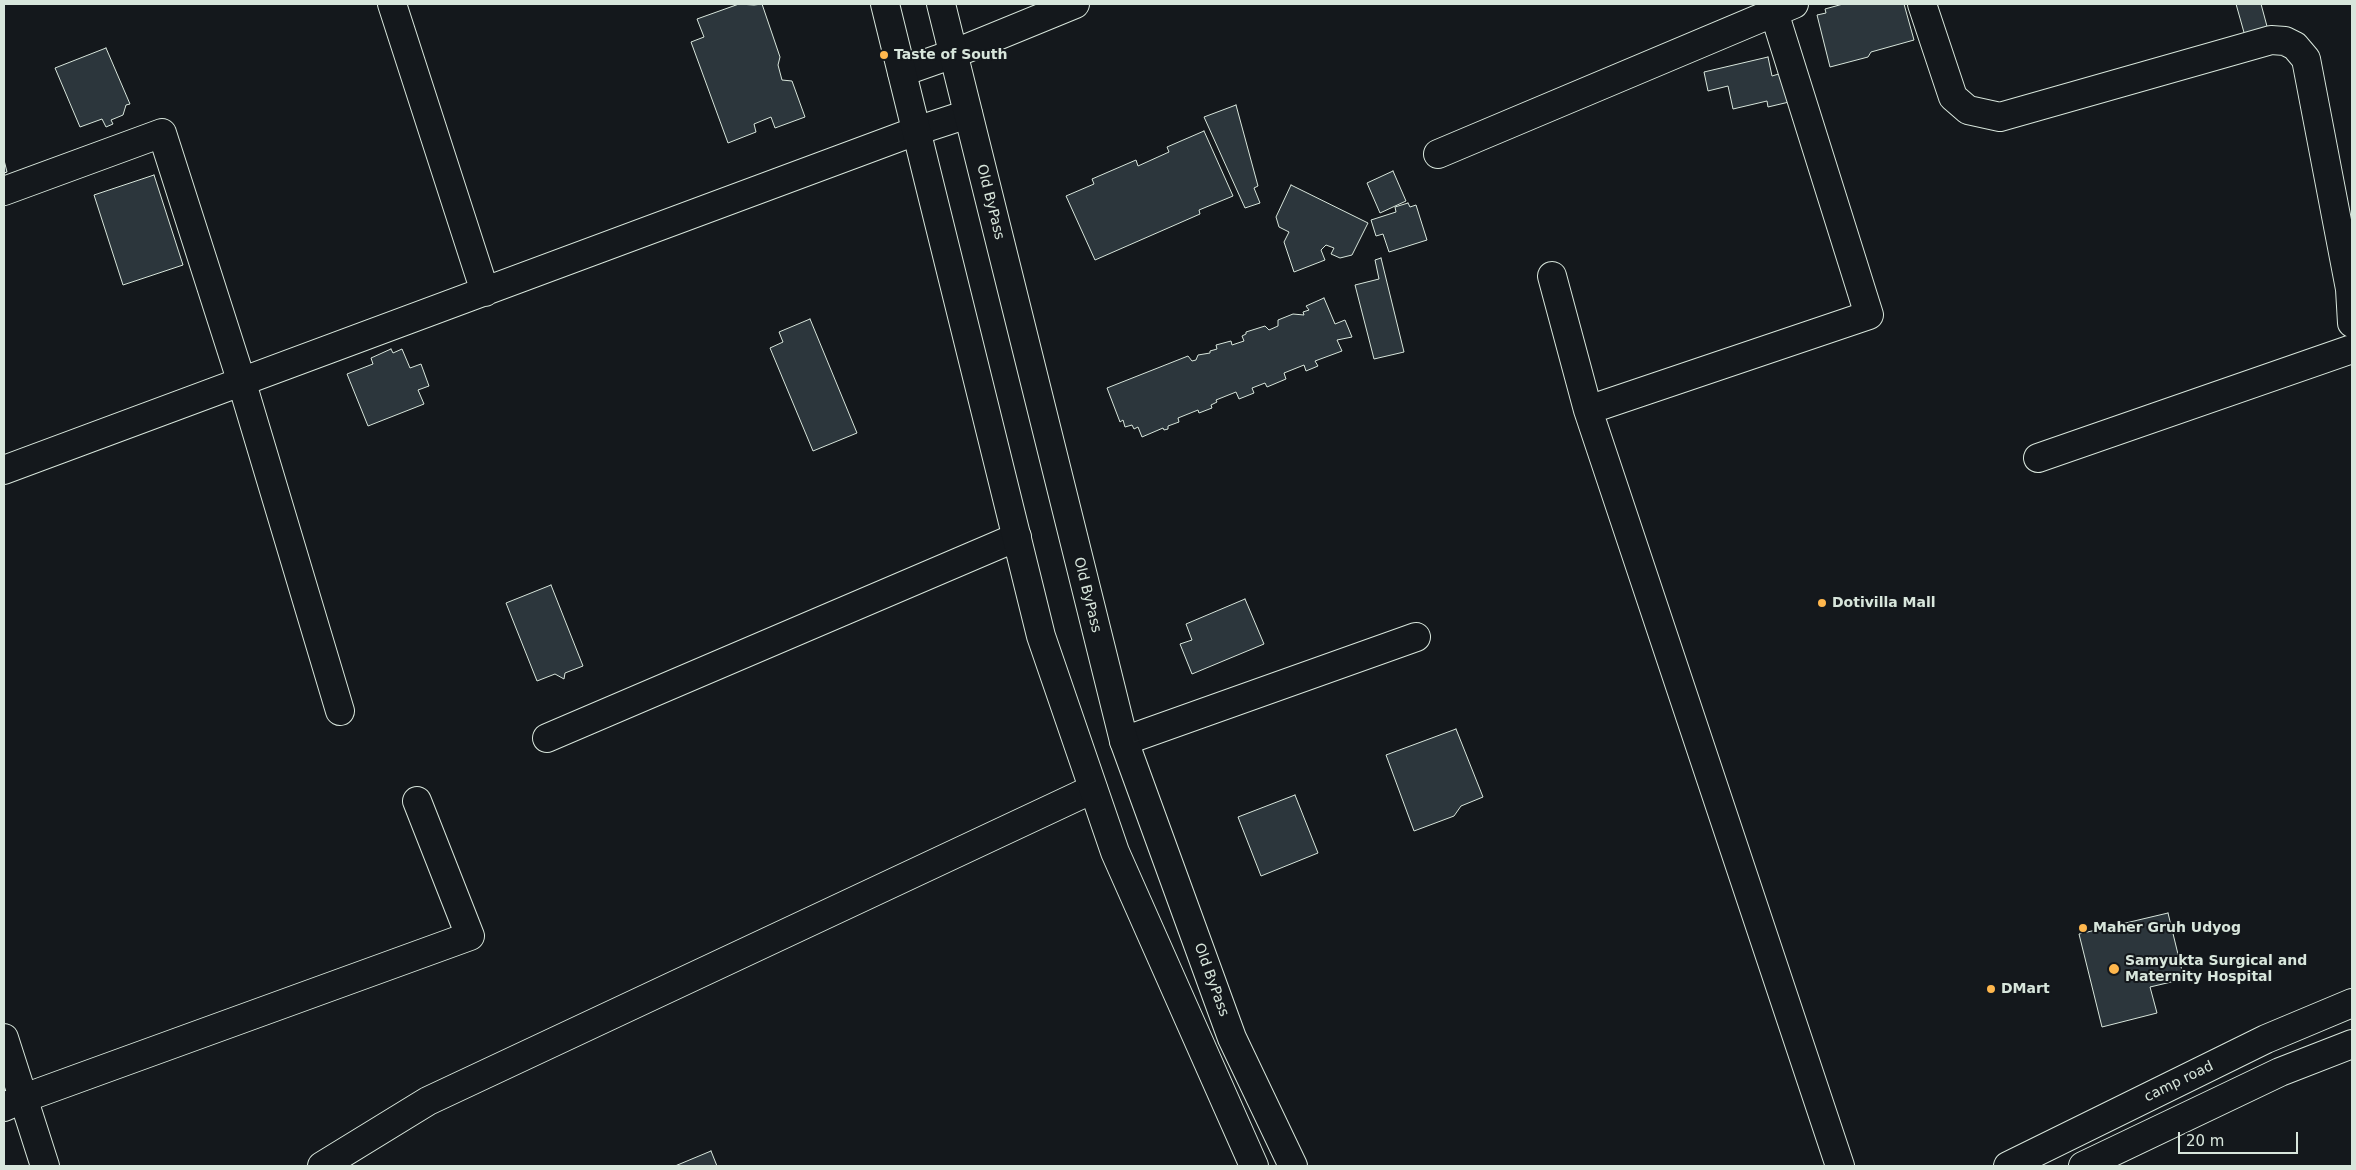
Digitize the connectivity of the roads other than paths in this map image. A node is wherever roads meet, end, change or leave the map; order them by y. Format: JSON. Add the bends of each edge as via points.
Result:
{"nodes":[{"id":1,"x":392,"y":4,"type":"edge"},
{"id":2,"x":885,"y":4,"type":"edge"},
{"id":3,"x":941,"y":4,"type":"edge"},
{"id":4,"x":1075,"y":4,"type":"edge"},
{"id":5,"x":1922,"y":4,"type":"edge"},
{"id":6,"x":1784,"y":8,"type":"edge"},
{"id":7,"x":954,"y":54,"type":"junction"},
{"id":8,"x":902,"y":72,"type":"junction"},
{"id":9,"x":968,"y":114,"type":"junction"},
{"id":10,"x":916,"y":131,"type":"junction"},
{"id":11,"x":1438,"y":154,"type":"dead end"},
{"id":12,"x":4,"y":191,"type":"edge"},
{"id":13,"x":1552,"y":276,"type":"dead end"},
{"id":14,"x":2351,"y":289,"type":"edge"},
{"id":15,"x":484,"y":292,"type":"junction"},
{"id":16,"x":2352,"y":323,"type":"edge"},
{"id":17,"x":2352,"y":349,"type":"edge"},
{"id":18,"x":242,"y":383,"type":"junction"},
{"id":19,"x":1588,"y":410,"type":"junction"},
{"id":20,"x":2038,"y":458,"type":"dead end"},
{"id":21,"x":4,"y":470,"type":"edge"},
{"id":22,"x":1017,"y":538,"type":"junction"},
{"id":23,"x":1416,"y":637,"type":"dead end"},
{"id":24,"x":340,"y":710,"type":"dead end"},
{"id":25,"x":546,"y":738,"type":"dead end"},
{"id":26,"x":1124,"y":741,"type":"junction"},
{"id":27,"x":1093,"y":789,"type":"junction"},
{"id":28,"x":417,"y":801,"type":"dead end"},
{"id":29,"x":2352,"y":1003,"type":"edge"},
{"id":30,"x":4,"y":1038,"type":"edge"},
{"id":31,"x":2352,"y":1044,"type":"edge"},
{"id":32,"x":14,"y":1102,"type":"edge"},
{"id":33,"x":45,"y":1166,"type":"edge"},
{"id":34,"x":322,"y":1166,"type":"edge"},
{"id":35,"x":1254,"y":1166,"type":"edge"},
{"id":36,"x":1293,"y":1166,"type":"edge"},
{"id":37,"x":1840,"y":1166,"type":"edge"},
{"id":38,"x":2008,"y":1166,"type":"edge"},
{"id":39,"x":2083,"y":1166,"type":"edge"}],
"edges":[{"from":1,"to":15,"type":"street"},
{"from":2,"to":8,"type":"street"},
{"from":3,"to":7,"type":"street","name":"Old ByPass"},
{"from":4,"to":7,"type":"street"},
{"from":5,"to":14,"type":"street","via":[[1952,97],[1968,110],[2000,117],[2271,40],[2285,41],[2294,46],[2306,59]]},
{"from":6,"to":11,"type":"street"},
{"from":6,"to":19,"type":"street","via":[[1869,315]]},
{"from":7,"to":8,"type":"street"},
{"from":7,"to":9,"type":"street","name":"Old ByPass"},
{"from":8,"to":10,"type":"street"},
{"from":9,"to":10,"type":"street"},
{"from":9,"to":26,"type":"street","name":"Old ByPass"},
{"from":10,"to":15,"type":"street"},
{"from":10,"to":22,"type":"street"},
{"from":12,"to":18,"type":"street","via":[[162,133]]},
{"from":13,"to":19,"type":"street"},
{"from":14,"to":16,"type":"street"},
{"from":15,"to":18,"type":"street"},
{"from":17,"to":20,"type":"street"},
{"from":18,"to":21,"type":"street"},
{"from":18,"to":24,"type":"street"},
{"from":19,"to":37,"type":"street"},
{"from":22,"to":25,"type":"street"},
{"from":22,"to":27,"type":"street","via":[[1041,636]]},
{"from":23,"to":26,"type":"street"},
{"from":26,"to":36,"type":"street","name":"Old ByPass","via":[[1232,1038]]},
{"from":27,"to":34,"type":"street","via":[[428,1101]]},
{"from":27,"to":35,"type":"street","via":[[1115,852]]},
{"from":28,"to":32,"type":"street","via":[[470,936]]},
{"from":29,"to":38,"type":"street","name":"camp road","via":[[2266,1039]]},
{"from":30,"to":32,"type":"street"},
{"from":31,"to":39,"type":"street","via":[[2280,1072]]},
{"from":32,"to":33,"type":"street"}]}
